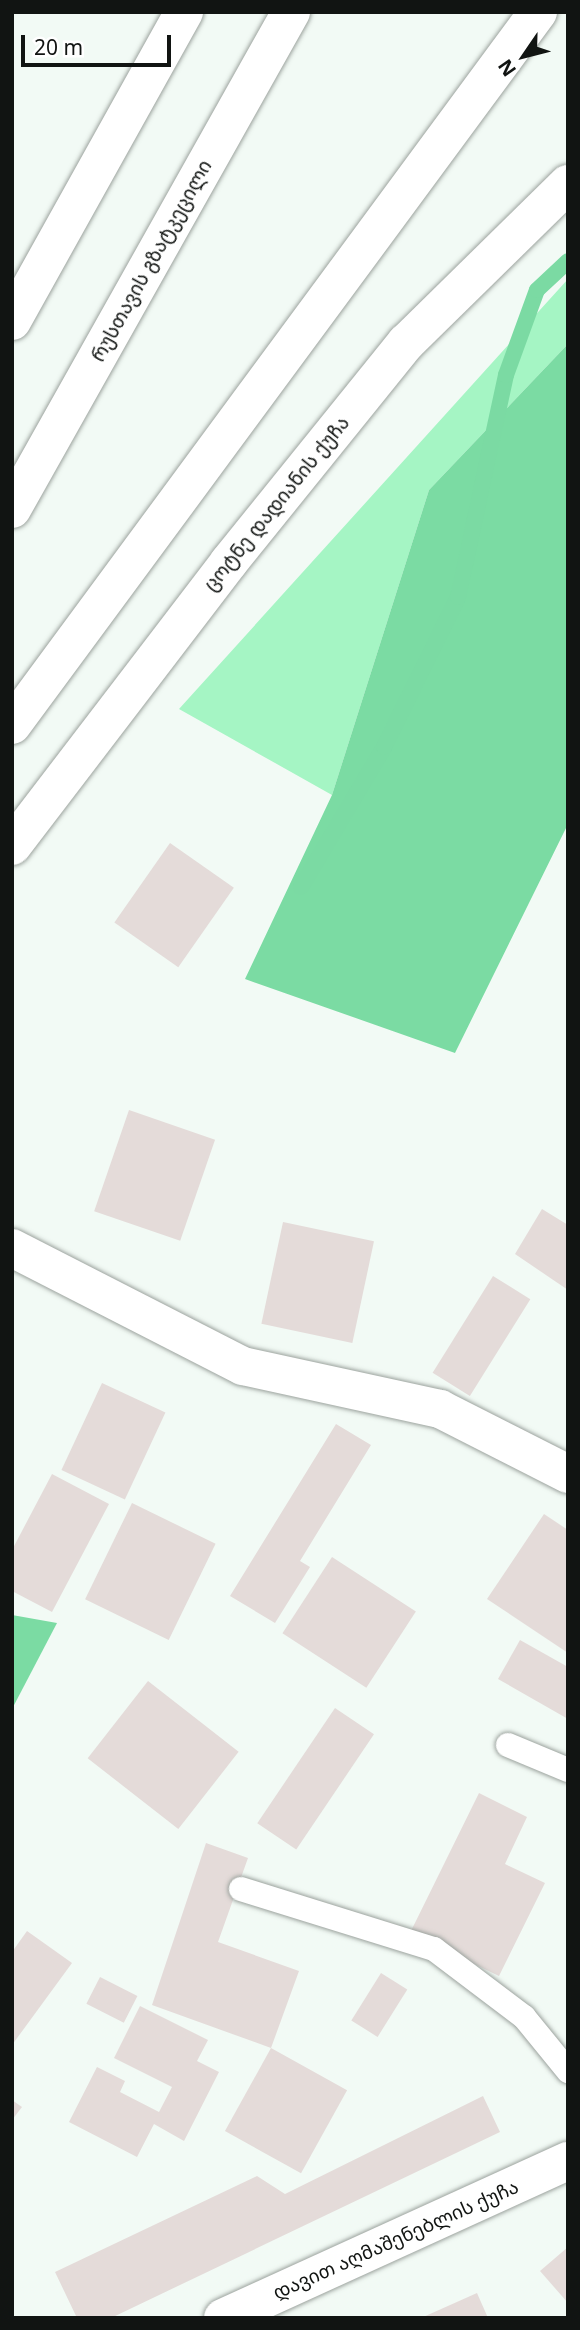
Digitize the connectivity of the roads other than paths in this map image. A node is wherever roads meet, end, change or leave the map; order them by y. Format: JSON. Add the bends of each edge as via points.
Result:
{"nodes":[{"id":1,"x":184,"y":12,"type":"edge"},
{"id":2,"x":291,"y":12,"type":"edge"},
{"id":3,"x":538,"y":12,"type":"edge"},
{"id":4,"x":568,"y":184,"type":"edge"},
{"id":5,"x":12,"y":321,"type":"edge"},
{"id":6,"x":12,"y":509,"type":"edge"},
{"id":7,"x":12,"y":725,"type":"edge"},
{"id":8,"x":12,"y":846,"type":"edge"},
{"id":9,"x":12,"y":1248,"type":"edge"},
{"id":10,"x":568,"y":1474,"type":"edge"},
{"id":11,"x":509,"y":1745,"type":"dead end"},
{"id":12,"x":568,"y":1770,"type":"edge"},
{"id":13,"x":241,"y":1889,"type":"dead end"},
{"id":14,"x":568,"y":2071,"type":"edge"},
{"id":15,"x":568,"y":2161,"type":"edge"},
{"id":16,"x":223,"y":2318,"type":"edge"}],
"edges":[{"from":1,"to":5,"type":"main road"},
{"from":2,"to":6,"type":"main road","name":"რუსთავის გზატკეცილი"},
{"from":3,"to":7,"type":"main road"},
{"from":4,"to":8,"type":"main road","name":"ცოტნე დადიანის ქუჩა","via":[[406,344],[229,562]]},
{"from":9,"to":10,"type":"main road","via":[[243,1366],[440,1409]]},
{"from":11,"to":12,"type":"lane"},
{"from":13,"to":14,"type":"lane","via":[[434,1949],[524,2017]]},
{"from":15,"to":16,"type":"main road","name":"დავით აღმაშენებლის ქუჩა"}]}
